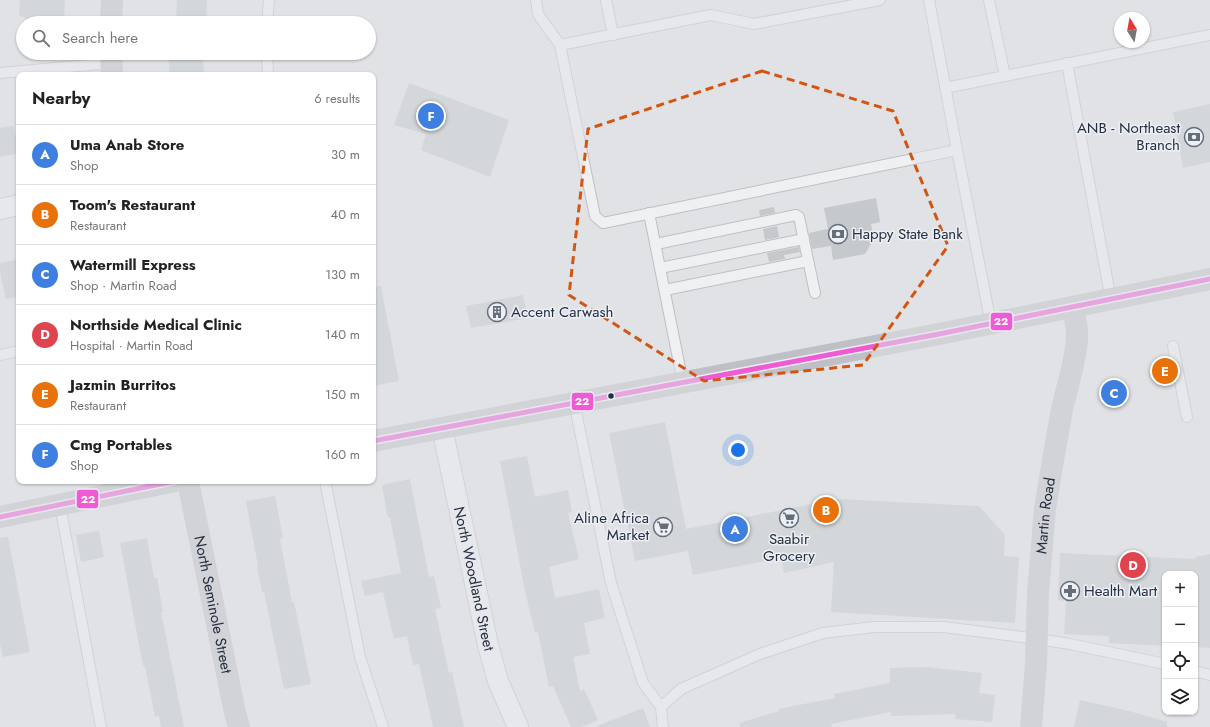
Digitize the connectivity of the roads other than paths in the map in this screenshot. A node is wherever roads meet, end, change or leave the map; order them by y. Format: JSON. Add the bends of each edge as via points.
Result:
{"nodes":[{"id":1,"x":112,"y":0,"type":"edge"},
{"id":2,"x":270,"y":0,"type":"edge"},
{"id":3,"x":536,"y":0,"type":"edge"},
{"id":4,"x":606,"y":0,"type":"edge"},
{"id":5,"x":880,"y":0,"type":"edge"},
{"id":6,"x":929,"y":0,"type":"edge"},
{"id":7,"x":989,"y":0,"type":"edge"},
{"id":8,"x":111,"y":16,"type":"edge"},
{"id":9,"x":268,"y":16,"type":"edge"},
{"id":10,"x":613,"y":34,"type":"junction"},
{"id":11,"x":1210,"y":35,"type":"edge"},
{"id":12,"x":560,"y":45,"type":"junction"},
{"id":13,"x":267,"y":60,"type":"edge"},
{"id":14,"x":1067,"y":63,"type":"junction"},
{"id":15,"x":112,"y":64,"type":"edge"},
{"id":16,"x":268,"y":72,"type":"edge"},
{"id":17,"x":0,"y":73,"type":"edge"},
{"id":18,"x":1005,"y":76,"type":"junction"},
{"id":19,"x":945,"y":88,"type":"junction"},
{"id":20,"x":957,"y":150,"type":"junction"},
{"id":21,"x":16,"y":206,"type":"edge"},
{"id":22,"x":0,"y":209,"type":"edge"},
{"id":23,"x":649,"y":213,"type":"junction"},
{"id":24,"x":804,"y":239,"type":"junction"},
{"id":25,"x":656,"y":244,"type":"junction"},
{"id":26,"x":808,"y":261,"type":"junction"},
{"id":27,"x":660,"y":268,"type":"junction"},
{"id":28,"x":1210,"y":279,"type":"edge"},
{"id":29,"x":665,"y":290,"type":"junction"},
{"id":30,"x":815,"y":293,"type":"dead end"},
{"id":31,"x":1111,"y":300,"type":"junction"},
{"id":32,"x":1073,"y":308,"type":"junction"},
{"id":33,"x":991,"y":324,"type":"junction"},
{"id":34,"x":1173,"y":346,"type":"dead end"},
{"id":35,"x":16,"y":352,"type":"edge"},
{"id":36,"x":0,"y":355,"type":"edge"},
{"id":37,"x":684,"y":383,"type":"junction"},
{"id":38,"x":574,"y":402,"type":"junction"},
{"id":39,"x":1187,"y":417,"type":"dead end"},
{"id":40,"x":442,"y":428,"type":"junction"},
{"id":41,"x":376,"y":440,"type":"edge"},
{"id":42,"x":159,"y":484,"type":"edge"},
{"id":43,"x":189,"y":484,"type":"edge"},
{"id":44,"x":326,"y":484,"type":"edge"},
{"id":45,"x":60,"y":504,"type":"junction"},
{"id":46,"x":0,"y":517,"type":"edge"},
{"id":47,"x":1037,"y":639,"type":"junction"},
{"id":48,"x":1162,"y":663,"type":"edge"},
{"id":49,"x":1198,"y":672,"type":"edge"},
{"id":50,"x":1210,"y":675,"type":"edge"},
{"id":51,"x":661,"y":707,"type":"junction"},
{"id":52,"x":101,"y":727,"type":"edge"},
{"id":53,"x":239,"y":727,"type":"edge"},
{"id":54,"x":383,"y":727,"type":"edge"},
{"id":55,"x":518,"y":727,"type":"edge"},
{"id":56,"x":663,"y":727,"type":"edge"},
{"id":57,"x":1031,"y":727,"type":"edge"}],
"edges":[{"from":1,"to":8,"type":"main road"},
{"from":2,"to":9,"type":"lane"},
{"from":3,"to":12,"type":"lane","via":[[538,14]]},
{"from":4,"to":10,"type":"lane"},
{"from":5,"to":10,"type":"lane","via":[[754,24],[711,15]]},
{"from":6,"to":19,"type":"lane"},
{"from":7,"to":18,"type":"lane"},
{"from":10,"to":12,"type":"lane"},
{"from":11,"to":14,"type":"lane"},
{"from":12,"to":23,"type":"lane","via":[[595,216],[603,223]]},
{"from":13,"to":16,"type":"lane"},
{"from":14,"to":18,"type":"lane"},
{"from":14,"to":31,"type":"lane"},
{"from":15,"to":17,"type":"lane"},
{"from":18,"to":19,"type":"lane"},
{"from":19,"to":20,"type":"lane"},
{"from":20,"to":23,"type":"lane"},
{"from":20,"to":33,"type":"lane"},
{"from":21,"to":22,"type":"street"},
{"from":23,"to":25,"type":"lane"},
{"from":24,"to":25,"type":"lane","via":[[799,217],[796,215]]},
{"from":24,"to":26,"type":"lane"},
{"from":24,"to":27,"type":"lane"},
{"from":25,"to":27,"type":"lane"},
{"from":26,"to":29,"type":"lane"},
{"from":26,"to":30,"type":"lane"},
{"from":27,"to":29,"type":"lane"},
{"from":28,"to":31,"type":"main road"},
{"from":29,"to":37,"type":"lane"},
{"from":31,"to":32,"type":"main road"},
{"from":32,"to":33,"type":"main road"},
{"from":32,"to":47,"type":"main road","name":"Martin Road","via":[[1077,342],[1050,480],[1038,593]]},
{"from":33,"to":37,"type":"main road"},
{"from":34,"to":39,"type":"lane"},
{"from":35,"to":36,"type":"lane"},
{"from":37,"to":38,"type":"main road"},
{"from":38,"to":40,"type":"main road"},
{"from":38,"to":51,"type":"lane","via":[[611,583],[643,683]]},
{"from":40,"to":41,"type":"main road"},
{"from":40,"to":55,"type":"street","name":"North Woodland Street","via":[[488,645],[498,681]]},
{"from":42,"to":45,"type":"main road"},
{"from":43,"to":53,"type":"main road","name":"North Seminole Street"},
{"from":44,"to":54,"type":"lane","via":[[360,657]]},
{"from":45,"to":46,"type":"main road"},
{"from":45,"to":52,"type":"lane"},
{"from":47,"to":48,"type":"lane"},
{"from":47,"to":51,"type":"lane","via":[[944,628],[874,627],[823,633],[760,654],[681,689]]},
{"from":47,"to":57,"type":"main road","name":"Martin Road"},
{"from":49,"to":50,"type":"lane"},
{"from":51,"to":56,"type":"lane"}]}
